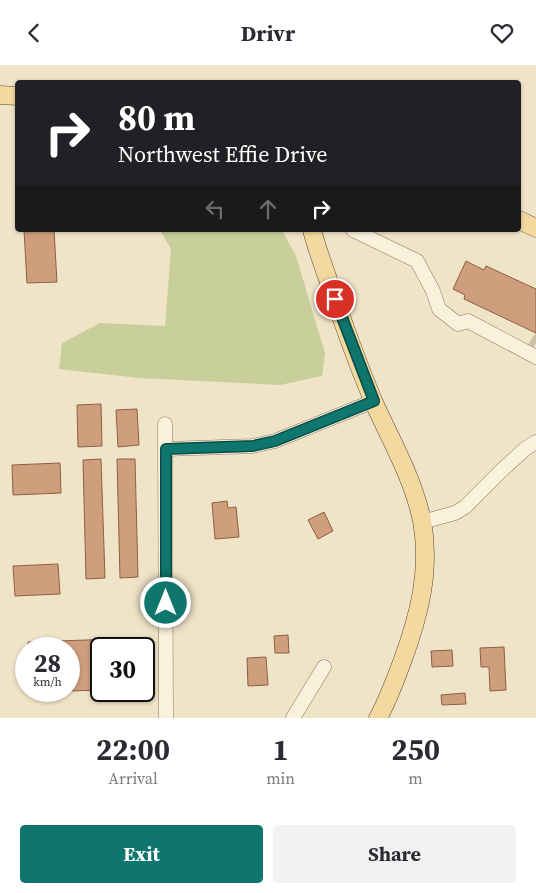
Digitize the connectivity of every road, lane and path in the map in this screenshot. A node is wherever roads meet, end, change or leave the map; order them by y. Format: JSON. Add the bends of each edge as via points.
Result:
{"nodes":[{"id":1,"x":0,"y":95,"type":"edge"},
{"id":2,"x":15,"y":96,"type":"edge"},
{"id":3,"x":521,"y":221,"type":"edge"},
{"id":4,"x":536,"y":228,"type":"edge"},
{"id":5,"x":313,"y":232,"type":"edge"},
{"id":6,"x":357,"y":232,"type":"edge"},
{"id":7,"x":531,"y":340,"type":"dead end"},
{"id":8,"x":508,"y":342,"type":"junction"},
{"id":9,"x":536,"y":357,"type":"edge"},
{"id":10,"x":374,"y":401,"type":"junction"},
{"id":11,"x":165,"y":424,"type":"dead end"},
{"id":12,"x":536,"y":442,"type":"edge"},
{"id":13,"x":166,"y":449,"type":"junction"},
{"id":14,"x":422,"y":522,"type":"junction"},
{"id":15,"x":324,"y":667,"type":"dead end"},
{"id":16,"x":383,"y":716,"type":"edge"},
{"id":17,"x":166,"y":718,"type":"edge"},
{"id":18,"x":293,"y":718,"type":"edge"}],
"edges":[{"from":1,"to":2,"type":"main road"},
{"from":3,"to":4,"type":"main road"},
{"from":5,"to":10,"type":"main road"},
{"from":6,"to":8,"type":"street","via":[[417,261],[439,309],[458,324],[468,321]]},
{"from":7,"to":8,"type":"street"},
{"from":8,"to":9,"type":"street"},
{"from":10,"to":13,"type":"street","via":[[275,441],[253,446]]},
{"from":10,"to":14,"type":"main road","via":[[418,502]]},
{"from":11,"to":13,"type":"street"},
{"from":12,"to":14,"type":"street","via":[[465,507]]},
{"from":13,"to":17,"type":"street"},
{"from":14,"to":16,"type":"main road","via":[[425,545],[423,594]]},
{"from":15,"to":18,"type":"street"}]}
